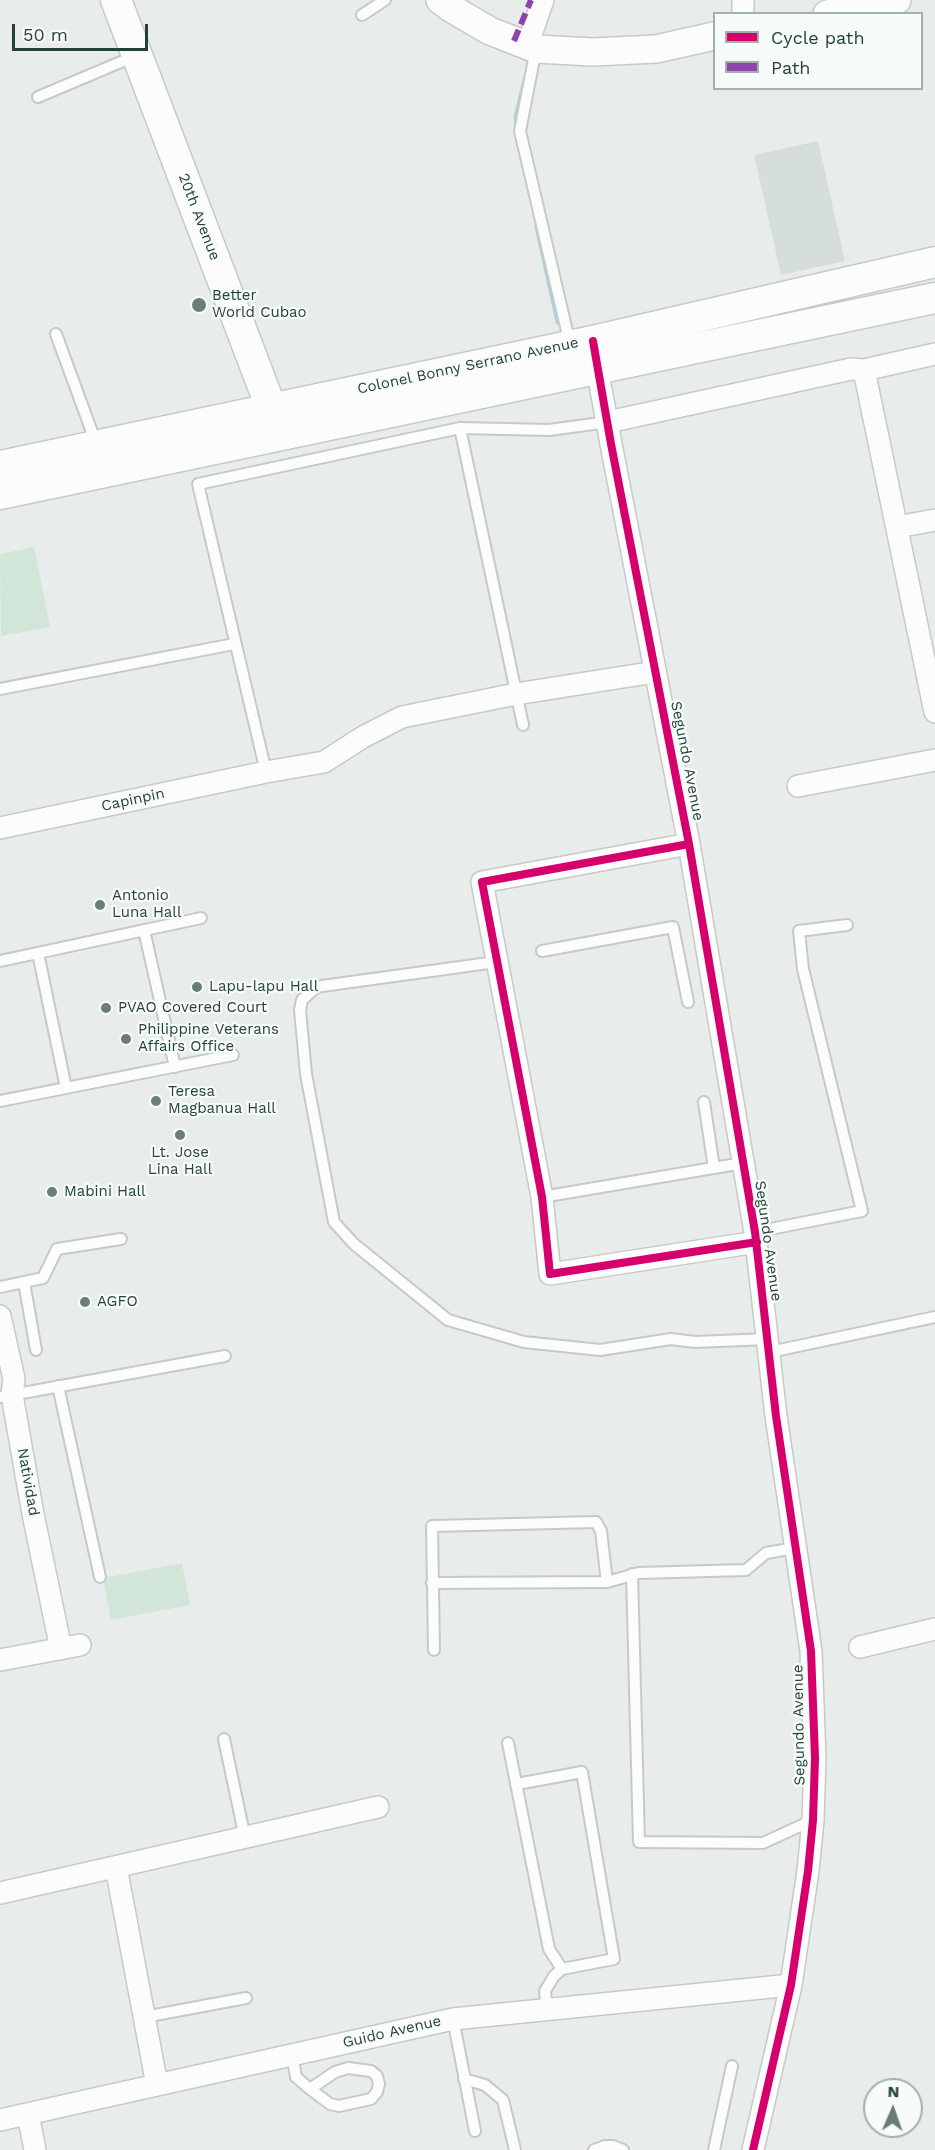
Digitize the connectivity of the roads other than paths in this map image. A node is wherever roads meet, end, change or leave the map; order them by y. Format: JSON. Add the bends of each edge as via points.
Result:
{"nodes":[{"id":1,"x":116,"y":0,"type":"edge"},
{"id":2,"x":385,"y":0,"type":"edge"},
{"id":3,"x":440,"y":0,"type":"edge"},
{"id":4,"x":543,"y":0,"type":"edge"},
{"id":5,"x":897,"y":0,"type":"edge"},
{"id":6,"x":837,"y":12,"type":"edge"},
{"id":7,"x":362,"y":15,"type":"dead end"},
{"id":8,"x":713,"y":36,"type":"edge"},
{"id":9,"x":532,"y":48,"type":"junction"},
{"id":10,"x":138,"y":55,"type":"junction"},
{"id":11,"x":38,"y":97,"type":"dead end"},
{"id":12,"x":935,"y":262,"type":"edge"},
{"id":13,"x":935,"y":298,"type":"edge"},
{"id":14,"x":56,"y":334,"type":"dead end"},
{"id":15,"x":582,"y":343,"type":"junction"},
{"id":16,"x":935,"y":354,"type":"edge"},
{"id":17,"x":864,"y":370,"type":"junction"},
{"id":18,"x":597,"y":371,"type":"junction"},
{"id":19,"x":276,"y":421,"type":"junction"},
{"id":20,"x":608,"y":422,"type":"junction"},
{"id":21,"x":460,"y":428,"type":"junction"},
{"id":22,"x":97,"y":445,"type":"junction"},
{"id":23,"x":1,"y":484,"type":"edge"},
{"id":24,"x":935,"y":520,"type":"edge"},
{"id":25,"x":897,"y":527,"type":"junction"},
{"id":26,"x":234,"y":644,"type":"junction"},
{"id":27,"x":655,"y":672,"type":"junction"},
{"id":28,"x":0,"y":689,"type":"edge"},
{"id":29,"x":516,"y":694,"type":"junction"},
{"id":30,"x":935,"y":712,"type":"edge"},
{"id":31,"x":523,"y":725,"type":"dead end"},
{"id":32,"x":935,"y":760,"type":"edge"},
{"id":33,"x":266,"y":772,"type":"junction"},
{"id":34,"x":798,"y":786,"type":"dead end"},
{"id":35,"x":1,"y":824,"type":"edge"},
{"id":36,"x":689,"y":844,"type":"junction"},
{"id":37,"x":201,"y":918,"type":"dead end"},
{"id":38,"x":848,"y":925,"type":"dead end"},
{"id":39,"x":144,"y":930,"type":"junction"},
{"id":40,"x":542,"y":951,"type":"dead end"},
{"id":41,"x":38,"y":952,"type":"junction"},
{"id":42,"x":0,"y":961,"type":"edge"},
{"id":43,"x":496,"y":962,"type":"junction"},
{"id":44,"x":688,"y":1002,"type":"dead end"},
{"id":45,"x":233,"y":1055,"type":"dead end"},
{"id":46,"x":175,"y":1067,"type":"junction"},
{"id":47,"x":66,"y":1088,"type":"junction"},
{"id":48,"x":0,"y":1101,"type":"edge"},
{"id":49,"x":704,"y":1102,"type":"dead end"},
{"id":50,"x":743,"y":1163,"type":"junction"},
{"id":51,"x":714,"y":1168,"type":"junction"},
{"id":52,"x":542,"y":1197,"type":"junction"},
{"id":53,"x":756,"y":1237,"type":"junction"},
{"id":54,"x":121,"y":1239,"type":"dead end"},
{"id":55,"x":24,"y":1282,"type":"junction"},
{"id":56,"x":0,"y":1287,"type":"edge"},
{"id":57,"x":0,"y":1316,"type":"edge"},
{"id":58,"x":935,"y":1317,"type":"edge"},
{"id":59,"x":769,"y":1346,"type":"junction"},
{"id":60,"x":36,"y":1350,"type":"dead end"},
{"id":61,"x":225,"y":1356,"type":"dead end"},
{"id":62,"x":58,"y":1386,"type":"junction"},
{"id":63,"x":6,"y":1396,"type":"edge"},
{"id":64,"x":795,"y":1548,"type":"junction"},
{"id":65,"x":632,"y":1574,"type":"junction"},
{"id":66,"x":100,"y":1577,"type":"dead end"},
{"id":67,"x":607,"y":1582,"type":"junction"},
{"id":68,"x":432,"y":1583,"type":"junction"},
{"id":69,"x":935,"y":1629,"type":"edge"},
{"id":70,"x":860,"y":1647,"type":"dead end"},
{"id":71,"x":434,"y":1650,"type":"dead end"},
{"id":72,"x":0,"y":1660,"type":"edge"},
{"id":73,"x":224,"y":1739,"type":"dead end"},
{"id":74,"x":508,"y":1743,"type":"dead end"},
{"id":75,"x":517,"y":1784,"type":"junction"},
{"id":76,"x":378,"y":1807,"type":"dead end"},
{"id":77,"x":813,"y":1820,"type":"junction"},
{"id":78,"x":245,"y":1838,"type":"junction"},
{"id":79,"x":116,"y":1867,"type":"junction"},
{"id":80,"x":0,"y":1893,"type":"edge"},
{"id":81,"x":562,"y":1969,"type":"junction"},
{"id":82,"x":791,"y":1985,"type":"junction"},
{"id":83,"x":246,"y":1998,"type":"dead end"},
{"id":84,"x":547,"y":2010,"type":"junction"},
{"id":85,"x":144,"y":2017,"type":"junction"},
{"id":86,"x":453,"y":2019,"type":"junction"},
{"id":87,"x":292,"y":2055,"type":"junction"},
{"id":88,"x":732,"y":2066,"type":"dead end"},
{"id":89,"x":464,"y":2079,"type":"junction"},
{"id":90,"x":157,"y":2085,"type":"junction"},
{"id":91,"x":309,"y":2089,"type":"junction"},
{"id":92,"x":28,"y":2114,"type":"junction"},
{"id":93,"x":0,"y":2120,"type":"edge"},
{"id":94,"x":475,"y":2131,"type":"dead end"},
{"id":95,"x":35,"y":2150,"type":"edge"},
{"id":96,"x":514,"y":2150,"type":"edge"},
{"id":97,"x":594,"y":2150,"type":"edge"},
{"id":98,"x":623,"y":2150,"type":"edge"},
{"id":99,"x":714,"y":2150,"type":"edge"},
{"id":100,"x":753,"y":2150,"type":"edge"}],
"edges":[{"from":1,"to":10,"type":"main road","name":"20th Avenue"},
{"from":2,"to":7,"type":"lane"},
{"from":3,"to":9,"type":"street","via":[[490,31]]},
{"from":4,"to":9,"type":"street"},
{"from":5,"to":6,"type":"street"},
{"from":8,"to":9,"type":"street","via":[[656,49],[593,52]]},
{"from":9,"to":15,"type":"lane","via":[[520,131]]},
{"from":10,"to":11,"type":"lane"},
{"from":10,"to":19,"type":"main road","name":"20th Avenue"},
{"from":12,"to":15,"type":"main road","name":"Colonel Bonny Serrano Avenue"},
{"from":13,"to":18,"type":"main road","name":"Colonel Bonny Serrano Avenue"},
{"from":14,"to":22,"type":"lane"},
{"from":15,"to":18,"type":"street","name":"Segundo Avenue"},
{"from":15,"to":19,"type":"main road","name":"Colonel Bonny Serrano Avenue"},
{"from":16,"to":17,"type":"street"},
{"from":17,"to":20,"type":"street","via":[[851,369]]},
{"from":17,"to":25,"type":"street"},
{"from":18,"to":19,"type":"main road","name":"Colonel Bonny Serrano Avenue"},
{"from":18,"to":20,"type":"street","name":"Segundo Avenue"},
{"from":19,"to":22,"type":"main road","name":"Colonel Bonny Serrano Avenue"},
{"from":19,"to":23,"type":"main road","name":"Colonel Bonny Serrano Avenue"},
{"from":20,"to":21,"type":"lane","via":[[549,430]]},
{"from":20,"to":27,"type":"street","name":"Segundo Avenue"},
{"from":21,"to":26,"type":"lane","via":[[198,484]]},
{"from":21,"to":29,"type":"lane"},
{"from":22,"to":23,"type":"main road","name":"Colonel Bonny Serrano Avenue"},
{"from":24,"to":25,"type":"street"},
{"from":25,"to":30,"type":"street"},
{"from":26,"to":28,"type":"lane"},
{"from":26,"to":33,"type":"lane"},
{"from":27,"to":29,"type":"street","name":"Capinpin"},
{"from":27,"to":36,"type":"street","name":"Segundo Avenue"},
{"from":29,"to":31,"type":"lane"},
{"from":29,"to":33,"type":"street","name":"Capinpin","via":[[402,717],[324,762]]},
{"from":32,"to":34,"type":"street"},
{"from":33,"to":35,"type":"street","name":"Capinpin"},
{"from":36,"to":43,"type":"street","via":[[482,882]]},
{"from":36,"to":50,"type":"street","name":"Segundo Avenue"},
{"from":37,"to":39,"type":"lane"},
{"from":38,"to":53,"type":"lane","via":[[799,931],[802,969],[862,1211]]},
{"from":39,"to":41,"type":"lane"},
{"from":39,"to":46,"type":"lane"},
{"from":40,"to":44,"type":"lane","via":[[673,927]]},
{"from":41,"to":42,"type":"lane"},
{"from":41,"to":47,"type":"lane"},
{"from":43,"to":52,"type":"street"},
{"from":43,"to":59,"type":"lane","via":[[322,986],[302,1000],[306,1074],[334,1222],[354,1244],[448,1320],[524,1342],[600,1350],[671,1340]]},
{"from":45,"to":46,"type":"lane"},
{"from":46,"to":47,"type":"lane"},
{"from":47,"to":48,"type":"lane"},
{"from":49,"to":51,"type":"lane"},
{"from":50,"to":51,"type":"lane"},
{"from":50,"to":53,"type":"street","name":"Segundo Avenue"},
{"from":51,"to":52,"type":"lane"},
{"from":52,"to":53,"type":"street","via":[[550,1274]]},
{"from":53,"to":59,"type":"street","name":"Segundo Avenue"},
{"from":54,"to":55,"type":"lane","via":[[57,1249],[43,1278]]},
{"from":55,"to":56,"type":"lane"},
{"from":55,"to":60,"type":"lane"},
{"from":57,"to":63,"type":"street","name":"Natividad","via":[[14,1379]]},
{"from":58,"to":59,"type":"lane"},
{"from":59,"to":64,"type":"street","name":"Segundo Avenue"},
{"from":61,"to":62,"type":"lane"},
{"from":62,"to":63,"type":"lane"},
{"from":62,"to":66,"type":"lane"},
{"from":63,"to":72,"type":"street","name":"Natividad","via":[[70,1647]]},
{"from":64,"to":65,"type":"lane","via":[[766,1553],[746,1570]]},
{"from":64,"to":77,"type":"street","name":"Segundo Avenue","via":[[811,1651]]},
{"from":65,"to":67,"type":"lane"},
{"from":65,"to":77,"type":"lane","via":[[639,1842],[763,1843]]},
{"from":67,"to":68,"type":"lane"},
{"from":67,"to":68,"type":"lane","via":[[602,1531],[596,1522],[432,1526]]},
{"from":68,"to":71,"type":"lane"},
{"from":69,"to":70,"type":"street"},
{"from":73,"to":78,"type":"lane"},
{"from":74,"to":75,"type":"lane"},
{"from":75,"to":81,"type":"lane","via":[[549,1949]]},
{"from":75,"to":81,"type":"lane","via":[[582,1772],[614,1959]]},
{"from":76,"to":78,"type":"street"},
{"from":77,"to":82,"type":"street","name":"Segundo Avenue"},
{"from":78,"to":79,"type":"street"},
{"from":79,"to":80,"type":"street"},
{"from":79,"to":85,"type":"street"},
{"from":81,"to":84,"type":"lane","via":[[545,1991]]},
{"from":82,"to":84,"type":"street","name":"Guido Avenue"},
{"from":82,"to":100,"type":"street","name":"Segundo Avenue"},
{"from":83,"to":85,"type":"lane"},
{"from":84,"to":86,"type":"street","name":"Guido Avenue"},
{"from":85,"to":90,"type":"street"},
{"from":86,"to":87,"type":"street","name":"Guido Avenue"},
{"from":86,"to":89,"type":"lane"},
{"from":87,"to":90,"type":"street","name":"Guido Avenue"},
{"from":87,"to":91,"type":"lane","via":[[296,2077]]},
{"from":88,"to":99,"type":"lane"},
{"from":89,"to":94,"type":"lane"},
{"from":89,"to":96,"type":"lane","via":[[485,2085],[503,2100]]},
{"from":90,"to":92,"type":"street","name":"Guido Avenue"},
{"from":91,"to":91,"type":"lane","via":[[339,2106],[371,2099],[379,2084],[371,2071],[348,2068]]},
{"from":92,"to":93,"type":"street","name":"Guido Avenue"},
{"from":92,"to":95,"type":"street"},
{"from":97,"to":98,"type":"lane","via":[[613,2146]]}]}
